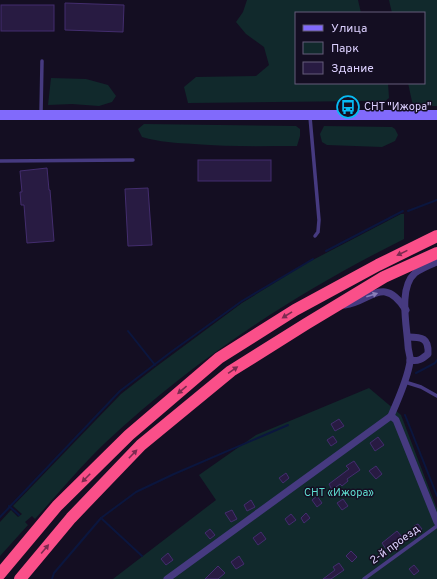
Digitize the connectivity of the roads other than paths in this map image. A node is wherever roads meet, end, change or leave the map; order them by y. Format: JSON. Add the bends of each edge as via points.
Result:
{"nodes":[{"id":1,"x":42,"y":60,"type":"dead end"},
{"id":2,"x":0,"y":115,"type":"edge"},
{"id":3,"x":40,"y":115,"type":"junction"},
{"id":4,"x":437,"y":115,"type":"edge"},
{"id":5,"x":310,"y":116,"type":"junction"},
{"id":6,"x":133,"y":160,"type":"dead end"},
{"id":7,"x":0,"y":161,"type":"edge"},
{"id":8,"x":315,"y":236,"type":"dead end"},
{"id":9,"x":437,"y":236,"type":"edge"},
{"id":10,"x":437,"y":253,"type":"edge"},
{"id":11,"x":437,"y":262,"type":"edge"},
{"id":12,"x":335,"y":306,"type":"junction"},
{"id":13,"x":406,"y":311,"type":"junction"},
{"id":14,"x":408,"y":337,"type":"junction"},
{"id":15,"x":410,"y":360,"type":"junction"},
{"id":16,"x":405,"y":382,"type":"junction"},
{"id":17,"x":437,"y":396,"type":"edge"},
{"id":18,"x":391,"y":416,"type":"junction"},
{"id":19,"x":437,"y":522,"type":"edge"},
{"id":20,"x":437,"y":526,"type":"edge"},
{"id":21,"x":0,"y":574,"type":"edge"},
{"id":22,"x":20,"y":579,"type":"edge"},
{"id":23,"x":167,"y":579,"type":"edge"},
{"id":24,"x":364,"y":579,"type":"edge"}],
"edges":[{"from":1,"to":3,"type":"lane"},
{"from":2,"to":3,"type":"street"},
{"from":3,"to":5,"type":"street"},
{"from":4,"to":5,"type":"street"},
{"from":5,"to":8,"type":"lane","via":[[319,220]]},
{"from":6,"to":7,"type":"lane"},
{"from":9,"to":21,"type":"highway","one_way":true,"via":[[295,310],[219,358],[129,435],[57,506]]},
{"from":10,"to":12,"type":"highway","via":[[384,277]]},
{"from":11,"to":13,"type":"street","via":[[421,269],[410,278],[406,290]]},
{"from":12,"to":13,"type":"street","one_way":true,"via":[[350,304],[383,292],[394,296]]},
{"from":22,"to":12,"type":"highway","one_way":true,"via":[[71,518],[141,446],[231,371]]},
{"from":13,"to":14,"type":"street"},
{"from":14,"to":15,"type":"street"},
{"from":14,"to":15,"type":"street","via":[[421,338],[428,346],[428,354],[423,358]]},
{"from":15,"to":16,"type":"street"},
{"from":16,"to":17,"type":"lane"},
{"from":16,"to":18,"type":"street"},
{"from":18,"to":19,"type":"street","via":[[396,420]]},
{"from":18,"to":23,"type":"street"},
{"from":20,"to":24,"type":"lane","name":"2-й проезд"}]}
